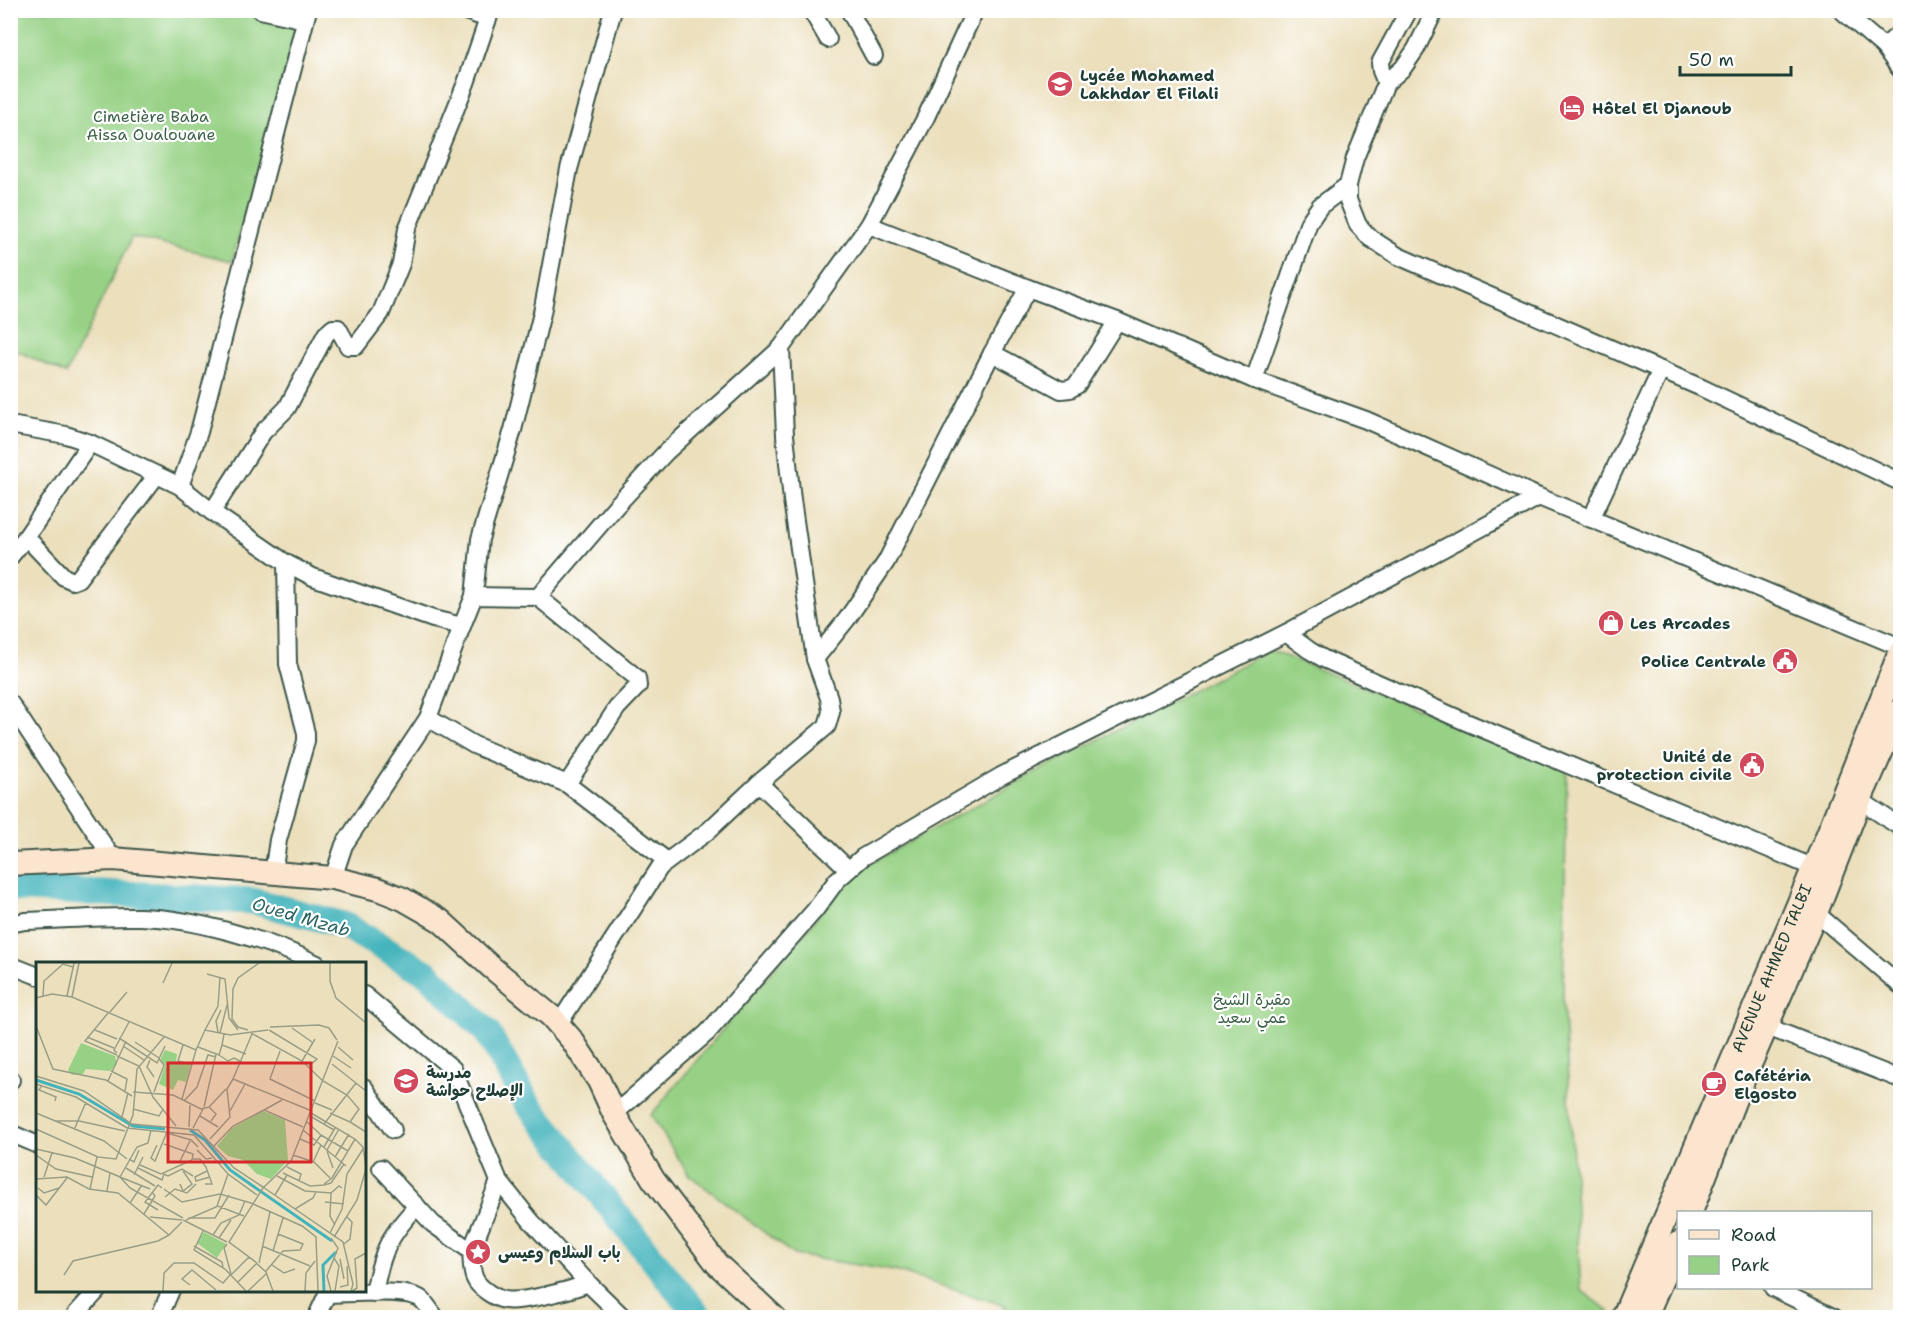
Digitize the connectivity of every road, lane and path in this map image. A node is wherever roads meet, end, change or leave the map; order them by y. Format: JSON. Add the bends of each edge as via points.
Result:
{"nodes":[{"id":1,"x":260,"y":10,"type":"edge"},
{"id":2,"x":463,"y":10,"type":"edge"},
{"id":3,"x":613,"y":10,"type":"edge"},
{"id":4,"x":811,"y":10,"type":"edge"},
{"id":5,"x":849,"y":10,"type":"edge"},
{"id":6,"x":975,"y":10,"type":"edge"},
{"id":7,"x":1409,"y":10,"type":"edge"},
{"id":8,"x":1435,"y":10,"type":"edge"},
{"id":9,"x":1841,"y":10,"type":"edge"},
{"id":10,"x":306,"y":15,"type":"edge"},
{"id":11,"x":489,"y":15,"type":"edge"},
{"id":12,"x":1900,"y":33,"type":"edge"},
{"id":13,"x":828,"y":39,"type":"dead end"},
{"id":14,"x":1884,"y":47,"type":"junction"},
{"id":15,"x":874,"y":56,"type":"dead end"},
{"id":16,"x":1900,"y":69,"type":"edge"},
{"id":17,"x":1386,"y":83,"type":"junction"},
{"id":18,"x":1348,"y":186,"type":"junction"},
{"id":19,"x":868,"y":225,"type":"junction"},
{"id":20,"x":1028,"y":288,"type":"junction"},
{"id":21,"x":1117,"y":321,"type":"junction"},
{"id":22,"x":781,"y":348,"type":"junction"},
{"id":23,"x":992,"y":353,"type":"junction"},
{"id":24,"x":1661,"y":370,"type":"junction"},
{"id":25,"x":1254,"y":380,"type":"junction"},
{"id":26,"x":10,"y":425,"type":"edge"},
{"id":27,"x":90,"y":443,"type":"junction"},
{"id":28,"x":157,"y":475,"type":"junction"},
{"id":29,"x":1900,"y":482,"type":"edge"},
{"id":30,"x":180,"y":486,"type":"junction"},
{"id":31,"x":1539,"y":497,"type":"junction"},
{"id":32,"x":212,"y":512,"type":"junction"},
{"id":33,"x":1590,"y":519,"type":"junction"},
{"id":34,"x":26,"y":537,"type":"junction"},
{"id":35,"x":10,"y":557,"type":"edge"},
{"id":36,"x":286,"y":563,"type":"junction"},
{"id":37,"x":474,"y":596,"type":"junction"},
{"id":38,"x":538,"y":597,"type":"junction"},
{"id":39,"x":462,"y":626,"type":"junction"},
{"id":40,"x":1286,"y":633,"type":"junction"},
{"id":41,"x":1900,"y":647,"type":"edge"},
{"id":42,"x":1900,"y":652,"type":"edge"},
{"id":43,"x":815,"y":659,"type":"junction"},
{"id":44,"x":10,"y":703,"type":"edge"},
{"id":45,"x":1900,"y":713,"type":"edge"},
{"id":46,"x":428,"y":718,"type":"junction"},
{"id":47,"x":759,"y":783,"type":"junction"},
{"id":48,"x":567,"y":784,"type":"junction"},
{"id":49,"x":1860,"y":800,"type":"junction"},
{"id":50,"x":1900,"y":827,"type":"edge"},
{"id":51,"x":113,"y":859,"type":"junction"},
{"id":52,"x":667,"y":861,"type":"junction"},
{"id":53,"x":10,"y":864,"type":"edge"},
{"id":54,"x":1812,"y":867,"type":"junction"},
{"id":55,"x":848,"y":869,"type":"junction"},
{"id":56,"x":273,"y":874,"type":"junction"},
{"id":57,"x":333,"y":878,"type":"junction"},
{"id":58,"x":1808,"y":905,"type":"junction"},
{"id":59,"x":10,"y":924,"type":"edge"},
{"id":60,"x":314,"y":962,"type":"edge"},
{"id":61,"x":10,"y":965,"type":"edge"},
{"id":62,"x":36,"y":975,"type":"edge"},
{"id":63,"x":1900,"y":985,"type":"edge"},
{"id":64,"x":366,"y":997,"type":"edge"},
{"id":65,"x":558,"y":1024,"type":"junction"},
{"id":66,"x":1765,"y":1026,"type":"junction"},
{"id":67,"x":1900,"y":1079,"type":"edge"},
{"id":68,"x":366,"y":1090,"type":"edge"},
{"id":69,"x":614,"y":1114,"type":"junction"},
{"id":70,"x":393,"y":1130,"type":"dead end"},
{"id":71,"x":13,"y":1141,"type":"edge"},
{"id":72,"x":36,"y":1145,"type":"edge"},
{"id":73,"x":381,"y":1168,"type":"dead end"},
{"id":74,"x":499,"y":1181,"type":"junction"},
{"id":75,"x":417,"y":1206,"type":"junction"},
{"id":76,"x":1684,"y":1211,"type":"edge"},
{"id":77,"x":1690,"y":1211,"type":"edge"},
{"id":78,"x":1673,"y":1238,"type":"edge"},
{"id":79,"x":471,"y":1251,"type":"junction"},
{"id":80,"x":588,"y":1283,"type":"junction"},
{"id":81,"x":1777,"y":1289,"type":"edge"},
{"id":82,"x":96,"y":1292,"type":"edge"},
{"id":83,"x":170,"y":1292,"type":"edge"},
{"id":84,"x":328,"y":1292,"type":"edge"},
{"id":85,"x":374,"y":1293,"type":"junction"},
{"id":86,"x":421,"y":1299,"type":"junction"},
{"id":87,"x":76,"y":1314,"type":"dead end"},
{"id":88,"x":159,"y":1317,"type":"edge"},
{"id":89,"x":316,"y":1317,"type":"edge"},
{"id":90,"x":415,"y":1317,"type":"edge"},
{"id":91,"x":436,"y":1317,"type":"edge"},
{"id":92,"x":624,"y":1317,"type":"edge"},
{"id":93,"x":775,"y":1317,"type":"edge"},
{"id":94,"x":1623,"y":1317,"type":"edge"},
{"id":95,"x":1645,"y":1317,"type":"edge"},
{"id":96,"x":1834,"y":1317,"type":"edge"}],
"edges":[{"from":1,"to":10,"type":"street"},
{"from":2,"to":11,"type":"street"},
{"from":3,"to":37,"type":"street","via":[[569,168],[542,313],[513,430],[480,539]]},
{"from":4,"to":13,"type":"street"},
{"from":5,"to":15,"type":"street"},
{"from":6,"to":19,"type":"street","via":[[926,117]]},
{"from":7,"to":17,"type":"street","via":[[1380,63]]},
{"from":8,"to":17,"type":"street","via":[[1403,69]]},
{"from":9,"to":14,"type":"street"},
{"from":10,"to":30,"type":"street","via":[[199,432]]},
{"from":11,"to":32,"type":"street","via":[[407,229],[401,264],[378,320],[356,346],[348,346],[338,328],[326,334],[287,408],[263,432]]},
{"from":12,"to":14,"type":"street"},
{"from":14,"to":16,"type":"street"},
{"from":17,"to":18,"type":"street","via":[[1355,158]]},
{"from":18,"to":24,"type":"street","via":[[1348,200],[1358,225],[1398,256]]},
{"from":18,"to":25,"type":"street","via":[[1320,206],[1309,222]]},
{"from":19,"to":20,"type":"street"},
{"from":19,"to":22,"type":"street"},
{"from":20,"to":21,"type":"street"},
{"from":20,"to":23,"type":"street"},
{"from":21,"to":23,"type":"street","via":[[1077,385],[1067,390]]},
{"from":21,"to":25,"type":"street"},
{"from":22,"to":38,"type":"street","via":[[666,452]]},
{"from":22,"to":43,"type":"street","via":[[792,500]]},
{"from":23,"to":43,"type":"street","via":[[886,562]]},
{"from":24,"to":29,"type":"street"},
{"from":24,"to":33,"type":"street"},
{"from":25,"to":31,"type":"street","via":[[1394,432]]},
{"from":26,"to":27,"type":"street"},
{"from":27,"to":28,"type":"street"},
{"from":27,"to":34,"type":"street"},
{"from":28,"to":30,"type":"street"},
{"from":28,"to":34,"type":"street","via":[[78,579],[63,576]]},
{"from":30,"to":32,"type":"street"},
{"from":31,"to":33,"type":"street"},
{"from":31,"to":40,"type":"street"},
{"from":32,"to":36,"type":"street"},
{"from":33,"to":41,"type":"street"},
{"from":34,"to":35,"type":"street"},
{"from":36,"to":39,"type":"street","via":[[313,577]]},
{"from":36,"to":56,"type":"street","via":[[288,664],[306,733]]},
{"from":37,"to":38,"type":"street"},
{"from":37,"to":39,"type":"street"},
{"from":38,"to":48,"type":"street","via":[[639,683],[617,708]]},
{"from":39,"to":46,"type":"street"},
{"from":40,"to":54,"type":"street","via":[[1324,659]]},
{"from":40,"to":55,"type":"street","via":[[1001,776]]},
{"from":42,"to":54,"type":"main road","name":"AVENUE AHMED TALBI"},
{"from":43,"to":47,"type":"street","via":[[829,698],[827,726]]},
{"from":44,"to":51,"type":"street"},
{"from":45,"to":49,"type":"main road"},
{"from":46,"to":48,"type":"street","via":[[474,745]]},
{"from":46,"to":57,"type":"street","via":[[345,845]]},
{"from":47,"to":52,"type":"street","via":[[708,831]]},
{"from":47,"to":55,"type":"street"},
{"from":48,"to":52,"type":"street"},
{"from":49,"to":50,"type":"street"},
{"from":49,"to":58,"type":"main road"},
{"from":51,"to":53,"type":"main road"},
{"from":51,"to":56,"type":"main road"},
{"from":52,"to":65,"type":"street"},
{"from":54,"to":58,"type":"main road","name":"AVENUE AHMED TALBI"},
{"from":55,"to":69,"type":"street","via":[[706,1033]]},
{"from":56,"to":57,"type":"main road"},
{"from":57,"to":65,"type":"main road","via":[[378,889],[441,921]]},
{"from":58,"to":63,"type":"street"},
{"from":58,"to":66,"type":"main road"},
{"from":58,"to":76,"type":"main road","name":"AVENUE AHMED TALBI"},
{"from":59,"to":60,"type":"street","via":[[140,917],[176,920],[262,942]]},
{"from":61,"to":62,"type":"street"},
{"from":64,"to":74,"type":"street","via":[[453,1069]]},
{"from":65,"to":69,"type":"main road","via":[[599,1081]]},
{"from":66,"to":67,"type":"street"},
{"from":66,"to":77,"type":"main road"},
{"from":68,"to":70,"type":"street"},
{"from":69,"to":93,"type":"main road","via":[[653,1179],[717,1264]]},
{"from":71,"to":72,"type":"street"},
{"from":73,"to":75,"type":"street"},
{"from":74,"to":79,"type":"street"},
{"from":74,"to":80,"type":"street"},
{"from":75,"to":79,"type":"street","via":[[433,1224]]},
{"from":75,"to":85,"type":"street","via":[[391,1237],[380,1262]]},
{"from":78,"to":94,"type":"main road","name":"AVENUE AHMED TALBI"},
{"from":78,"to":95,"type":"main road"},
{"from":79,"to":80,"type":"street","via":[[475,1279],[483,1289],[504,1300],[569,1291]]},
{"from":80,"to":92,"type":"street"},
{"from":81,"to":96,"type":"street"},
{"from":82,"to":87,"type":"street"},
{"from":83,"to":88,"type":"street"},
{"from":84,"to":85,"type":"street"},
{"from":84,"to":89,"type":"street"},
{"from":85,"to":86,"type":"street","via":[[390,1292]]},
{"from":86,"to":90,"type":"street"},
{"from":86,"to":91,"type":"street"}]}
